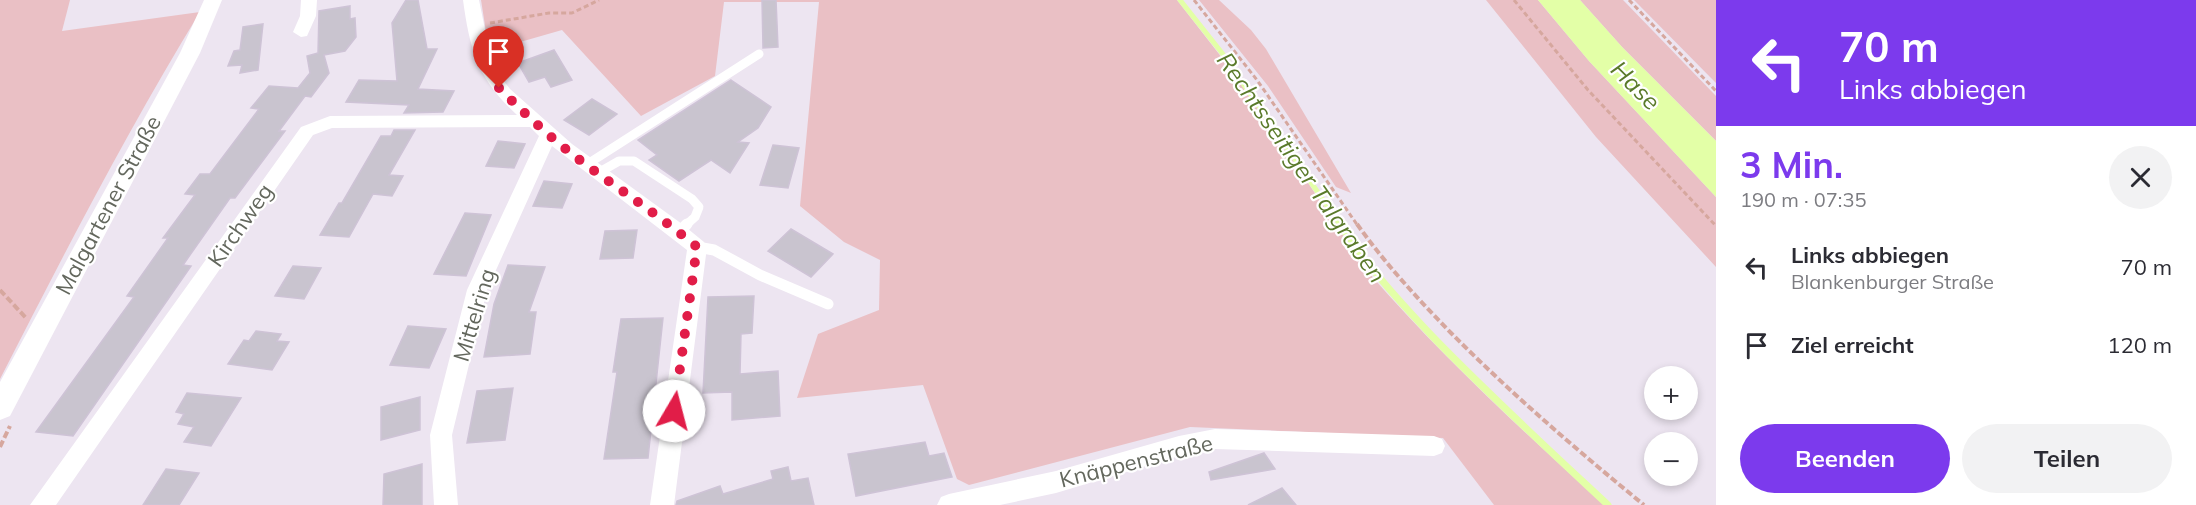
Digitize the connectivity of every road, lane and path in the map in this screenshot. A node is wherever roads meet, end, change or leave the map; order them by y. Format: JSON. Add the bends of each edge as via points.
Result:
{"nodes":[{"id":1,"x":213,"y":0,"type":"edge"},
{"id":2,"x":309,"y":0,"type":"edge"},
{"id":3,"x":471,"y":0,"type":"edge"},
{"id":4,"x":599,"y":0,"type":"edge"},
{"id":5,"x":1194,"y":0,"type":"edge"},
{"id":6,"x":1514,"y":0,"type":"edge"},
{"id":7,"x":1629,"y":0,"type":"edge"},
{"id":8,"x":475,"y":27,"type":"junction"},
{"id":9,"x":301,"y":32,"type":"dead end"},
{"id":10,"x":759,"y":54,"type":"dead end"},
{"id":11,"x":1716,"y":91,"type":"edge"},
{"id":12,"x":532,"y":121,"type":"junction"},
{"id":13,"x":548,"y":135,"type":"junction"},
{"id":14,"x":592,"y":169,"type":"junction"},
{"id":15,"x":1716,"y":226,"type":"edge"},
{"id":16,"x":679,"y":231,"type":"junction"},
{"id":17,"x":697,"y":247,"type":"junction"},
{"id":18,"x":0,"y":290,"type":"edge"},
{"id":19,"x":3,"y":296,"type":"edge"},
{"id":20,"x":828,"y":304,"type":"dead end"},
{"id":21,"x":40,"y":331,"type":"junction"},
{"id":22,"x":0,"y":408,"type":"edge"},
{"id":23,"x":1434,"y":446,"type":"dead end"},
{"id":24,"x":42,"y":505,"type":"edge"},
{"id":25,"x":446,"y":505,"type":"edge"},
{"id":26,"x":662,"y":505,"type":"edge"},
{"id":27,"x":949,"y":505,"type":"edge"},
{"id":28,"x":1644,"y":505,"type":"edge"}],
"edges":[{"from":1,"to":21,"type":"street","name":"Malgartener Straße","via":[[190,53]]},
{"from":2,"to":9,"type":"street"},
{"from":3,"to":8,"type":"street"},
{"from":4,"to":8,"type":"path","via":[[572,13]]},
{"from":5,"to":28,"type":"path","via":[[1257,80],[1371,244],[1407,288],[1501,383]]},
{"from":6,"to":15,"type":"path","via":[[1588,90]]},
{"from":7,"to":11,"type":"path"},
{"from":8,"to":12,"type":"street","via":[[493,79]]},
{"from":10,"to":14,"type":"lane"},
{"from":12,"to":13,"type":"street"},
{"from":12,"to":24,"type":"street","name":"Kirchweg","via":[[330,122],[307,131]]},
{"from":13,"to":14,"type":"street"},
{"from":13,"to":25,"type":"street","name":"Mittelring","via":[[477,290],[441,435]]},
{"from":14,"to":16,"type":"street"},
{"from":14,"to":16,"type":"lane","via":[[623,158],[634,161],[692,199],[699,207],[695,217]]},
{"from":16,"to":17,"type":"street"},
{"from":17,"to":20,"type":"lane","via":[[714,250]]},
{"from":17,"to":26,"type":"street"},
{"from":18,"to":19,"type":"path"},
{"from":19,"to":21,"type":"path"},
{"from":21,"to":22,"type":"street","name":"Malgartener Straße"},
{"from":23,"to":27,"type":"street","name":"Knäppenstraße","via":[[1215,439],[1056,482]]}]}
